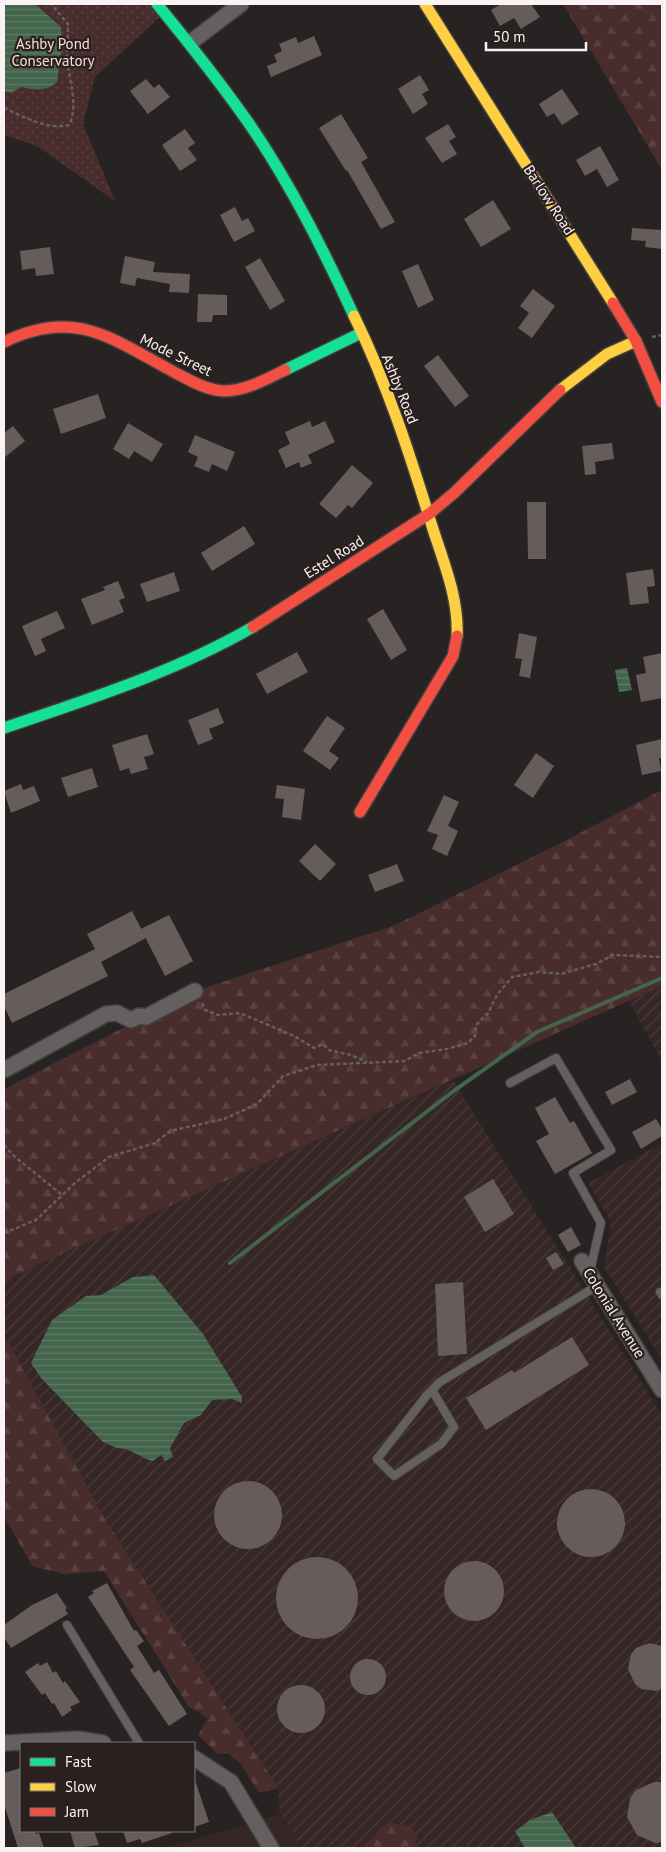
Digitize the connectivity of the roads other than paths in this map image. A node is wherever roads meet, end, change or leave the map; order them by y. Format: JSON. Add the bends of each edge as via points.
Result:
{"nodes":[{"id":1,"x":157,"y":4,"type":"edge"},
{"id":2,"x":241,"y":4,"type":"edge"},
{"id":3,"x":425,"y":4,"type":"edge"},
{"id":4,"x":190,"y":42,"type":"junction"},
{"id":5,"x":361,"y":333,"type":"junction"},
{"id":6,"x":4,"y":342,"type":"edge"},
{"id":7,"x":636,"y":342,"type":"junction"},
{"id":8,"x":662,"y":402,"type":"edge"},
{"id":9,"x":428,"y":514,"type":"junction"},
{"id":10,"x":4,"y":728,"type":"edge"},
{"id":11,"x":360,"y":812,"type":"dead end"},
{"id":12,"x":195,"y":991,"type":"road end"},
{"id":13,"x":4,"y":1070,"type":"edge"},
{"id":14,"x":510,"y":1083,"type":"dead end"},
{"id":15,"x":586,"y":1267,"type":"joint"},
{"id":16,"x":597,"y":1286,"type":"junction"},
{"id":17,"x":432,"y":1390,"type":"junction"},
{"id":18,"x":662,"y":1390,"type":"edge"},
{"id":19,"x":67,"y":1626,"type":"dead end"},
{"id":20,"x":20,"y":1742,"type":"edge"},
{"id":21,"x":22,"y":1742,"type":"edge"},
{"id":22,"x":97,"y":1742,"type":"edge"},
{"id":23,"x":139,"y":1742,"type":"edge"},
{"id":24,"x":4,"y":1743,"type":"edge"},
{"id":25,"x":195,"y":1759,"type":"edge"},
{"id":26,"x":271,"y":1848,"type":"edge"}],
"edges":[{"from":1,"to":4,"type":"street","name":"Ashby Road"},
{"from":2,"to":4,"type":"street"},
{"from":3,"to":7,"type":"street","name":"Barlow Road"},
{"from":4,"to":5,"type":"street","name":"Ashby Road","via":[[295,199],[334,270]]},
{"from":5,"to":6,"type":"street","name":"Mode Street","via":[[253,385],[226,391],[192,382],[105,335],[84,328],[60,324],[37,327]]},
{"from":5,"to":9,"type":"street","name":"Ashby Road","via":[[398,422]]},
{"from":7,"to":8,"type":"street","name":"Barlow Road"},
{"from":7,"to":9,"type":"street","name":"Estel Road","via":[[604,355],[581,373],[462,487]]},
{"from":9,"to":10,"type":"street","name":"Estel Road","via":[[253,626],[202,654],[127,685]]},
{"from":9,"to":11,"type":"street","name":"Ashby Road","via":[[455,607],[458,623],[456,645],[429,700]]},
{"from":12,"to":13,"type":"street","via":[[146,1017],[132,1020],[117,1013],[106,1014]]},
{"from":14,"to":15,"type":"lane","via":[[556,1058],[611,1150],[573,1173],[602,1223]]},
{"from":15,"to":16,"type":"street","name":"Colonial Avenue"},
{"from":16,"to":17,"type":"lane","via":[[446,1378]]},
{"from":16,"to":18,"type":"street","name":"Colonial Avenue"},
{"from":17,"to":17,"type":"lane","via":[[377,1459],[394,1476],[441,1444],[454,1427]]},
{"from":19,"to":23,"type":"lane"},
{"from":20,"to":24,"type":"street"},
{"from":21,"to":22,"type":"street","via":[[78,1739]]},
{"from":25,"to":26,"type":"street","via":[[231,1782]]}]}
